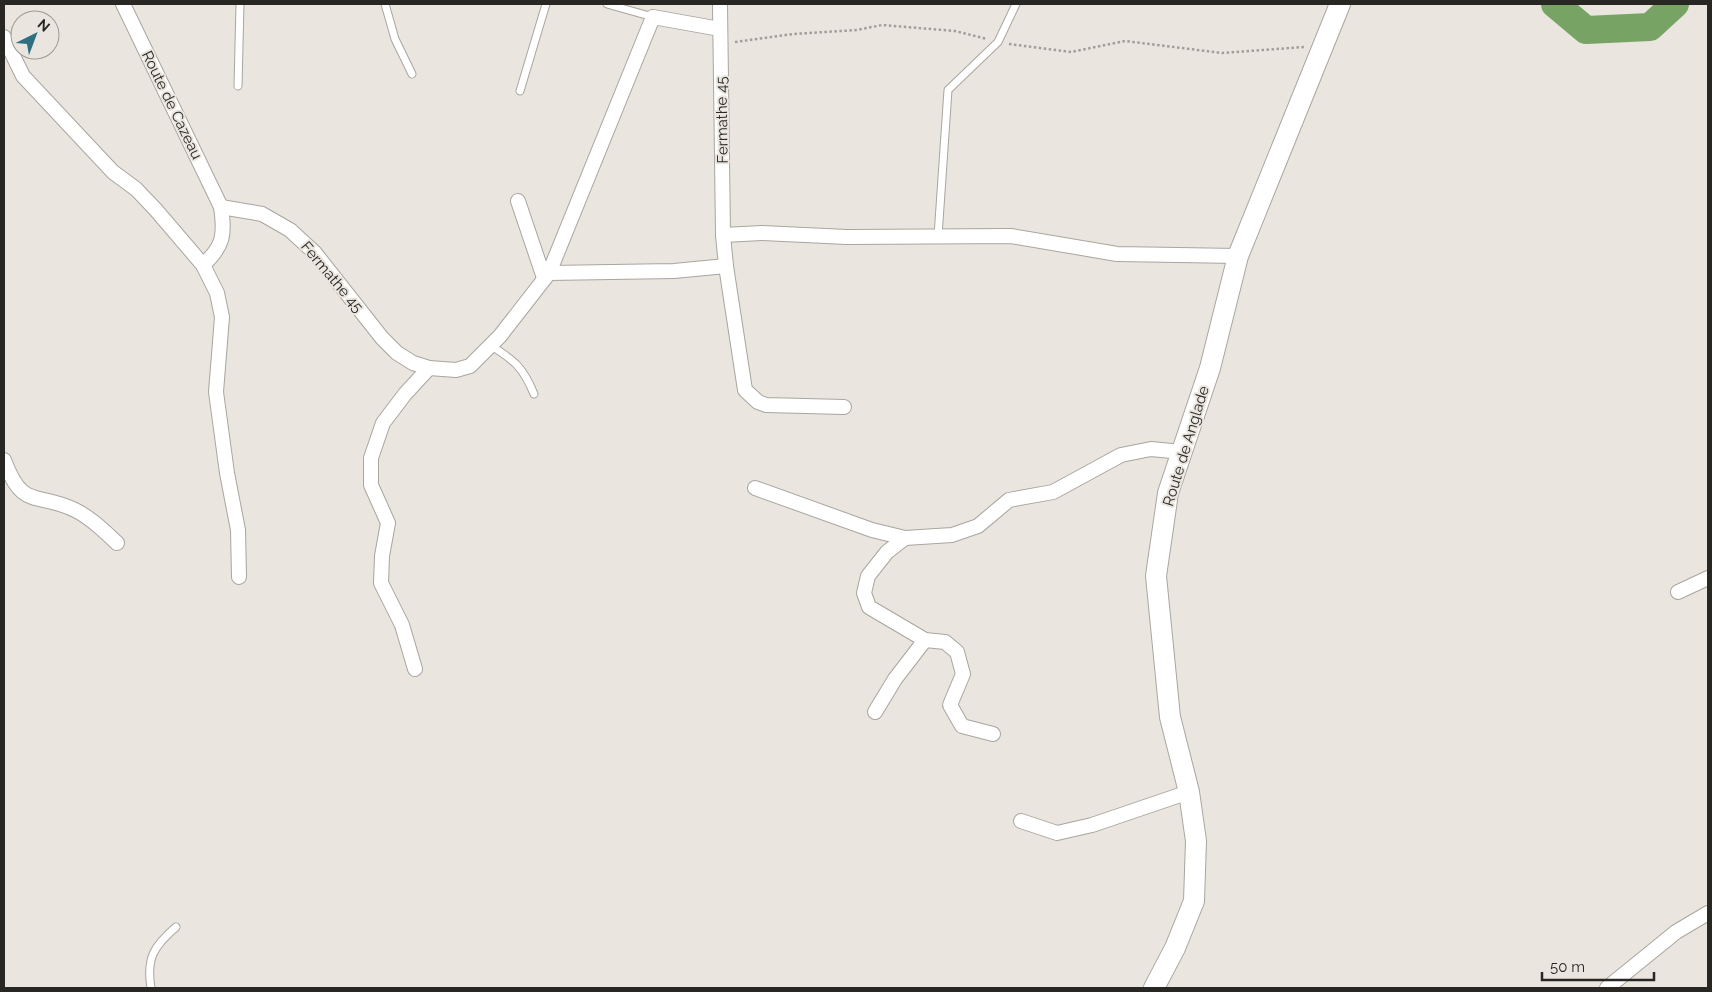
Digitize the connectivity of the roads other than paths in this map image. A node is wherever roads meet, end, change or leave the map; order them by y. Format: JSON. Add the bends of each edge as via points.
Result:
{"nodes":[{"id":1,"x":123,"y":4,"type":"edge"},
{"id":2,"x":240,"y":4,"type":"edge"},
{"id":3,"x":384,"y":4,"type":"edge"},
{"id":4,"x":546,"y":4,"type":"edge"},
{"id":5,"x":607,"y":4,"type":"edge"},
{"id":6,"x":720,"y":4,"type":"edge"},
{"id":7,"x":1016,"y":4,"type":"edge"},
{"id":8,"x":1340,"y":4,"type":"edge"},
{"id":9,"x":653,"y":16,"type":"junction"},
{"id":10,"x":720,"y":29,"type":"junction"},
{"id":11,"x":4,"y":37,"type":"edge"},
{"id":12,"x":412,"y":74,"type":"dead end"},
{"id":13,"x":238,"y":86,"type":"dead end"},
{"id":14,"x":520,"y":91,"type":"dead end"},
{"id":15,"x":518,"y":201,"type":"dead end"},
{"id":16,"x":221,"y":207,"type":"junction"},
{"id":17,"x":723,"y":235,"type":"junction"},
{"id":18,"x":938,"y":236,"type":"junction"},
{"id":19,"x":1238,"y":256,"type":"junction"},
{"id":20,"x":203,"y":265,"type":"junction"},
{"id":21,"x":726,"y":266,"type":"junction"},
{"id":22,"x":546,"y":275,"type":"junction"},
{"id":23,"x":490,"y":345,"type":"junction"},
{"id":24,"x":429,"y":368,"type":"junction"},
{"id":25,"x":534,"y":394,"type":"dead end"},
{"id":26,"x":844,"y":407,"type":"dead end"},
{"id":27,"x":1182,"y":452,"type":"junction"},
{"id":28,"x":4,"y":460,"type":"edge"},
{"id":29,"x":755,"y":488,"type":"dead end"},
{"id":30,"x":905,"y":538,"type":"junction"},
{"id":31,"x":117,"y":544,"type":"dead end"},
{"id":32,"x":239,"y":577,"type":"dead end"},
{"id":33,"x":1708,"y":578,"type":"edge"},
{"id":34,"x":1678,"y":592,"type":"dead end"},
{"id":35,"x":925,"y":640,"type":"junction"},
{"id":36,"x":415,"y":669,"type":"dead end"},
{"id":37,"x":875,"y":712,"type":"dead end"},
{"id":38,"x":993,"y":734,"type":"dead end"},
{"id":39,"x":1189,"y":792,"type":"junction"},
{"id":40,"x":1021,"y":821,"type":"dead end"},
{"id":41,"x":1708,"y":913,"type":"edge"},
{"id":42,"x":176,"y":927,"type":"dead end"},
{"id":43,"x":151,"y":988,"type":"edge"},
{"id":44,"x":1154,"y":988,"type":"edge"},
{"id":45,"x":1607,"y":988,"type":"edge"}],
"edges":[{"from":1,"to":16,"type":"street","name":"Route de Cazeau"},
{"from":2,"to":13,"type":"lane"},
{"from":3,"to":12,"type":"lane","via":[[395,39]]},
{"from":4,"to":14,"type":"lane"},
{"from":5,"to":9,"type":"lane"},
{"from":6,"to":10,"type":"street","name":"Fermathe 45"},
{"from":7,"to":18,"type":"lane","via":[[998,42],[948,90]]},
{"from":8,"to":19,"type":"street","name":"Route de Anglade"},
{"from":9,"to":10,"type":"street"},
{"from":9,"to":22,"type":"street","name":"Fermathe 45"},
{"from":10,"to":17,"type":"street","name":"Fermathe 45"},
{"from":11,"to":20,"type":"street","via":[[23,76],[113,172],[136,189]]},
{"from":15,"to":22,"type":"street"},
{"from":16,"to":20,"type":"street","via":[[225,231],[214,255]]},
{"from":16,"to":24,"type":"street","name":"Fermathe 45","via":[[262,214],[290,230],[315,253],[397,353]]},
{"from":17,"to":18,"type":"street"},
{"from":17,"to":21,"type":"street","name":"Fermathe 45"},
{"from":18,"to":19,"type":"street","via":[[1012,236],[1117,254]]},
{"from":19,"to":27,"type":"street","name":"Route de Anglade","via":[[1210,368]]},
{"from":20,"to":32,"type":"street","via":[[217,293],[222,317],[216,392],[238,530]]},
{"from":21,"to":22,"type":"street"},
{"from":21,"to":26,"type":"street","name":"Fermathe 45","via":[[743,381],[751,396],[766,405]]},
{"from":22,"to":23,"type":"street","name":"Fermathe 45"},
{"from":23,"to":24,"type":"street","name":"Fermathe 45","via":[[470,366],[456,370]]},
{"from":23,"to":25,"type":"lane","via":[[516,361]]},
{"from":24,"to":36,"type":"street","via":[[383,423],[371,458],[371,485],[388,523],[381,583],[402,625]]},
{"from":27,"to":30,"type":"street","via":[[1150,449],[1121,455],[1053,492],[1009,500],[978,526],[952,535]]},
{"from":27,"to":39,"type":"street","name":"Route de Anglade","via":[[1168,493],[1156,576],[1170,717]]},
{"from":28,"to":31,"type":"street","via":[[19,490],[34,499],[76,510],[98,524]]},
{"from":29,"to":30,"type":"street","via":[[872,530]]},
{"from":30,"to":35,"type":"street","via":[[887,552],[868,576],[864,593],[870,607]]},
{"from":33,"to":34,"type":"street"},
{"from":35,"to":37,"type":"street"},
{"from":35,"to":38,"type":"street","via":[[945,642],[957,652],[963,674],[950,705],[962,726]]},
{"from":39,"to":40,"type":"street","via":[[1092,825],[1057,833]]},
{"from":39,"to":44,"type":"street","name":"Route de Anglade","via":[[1196,840],[1194,901]]},
{"from":41,"to":45,"type":"street","via":[[1676,932]]},
{"from":42,"to":43,"type":"lane","via":[[152,954],[148,971]]}]}
